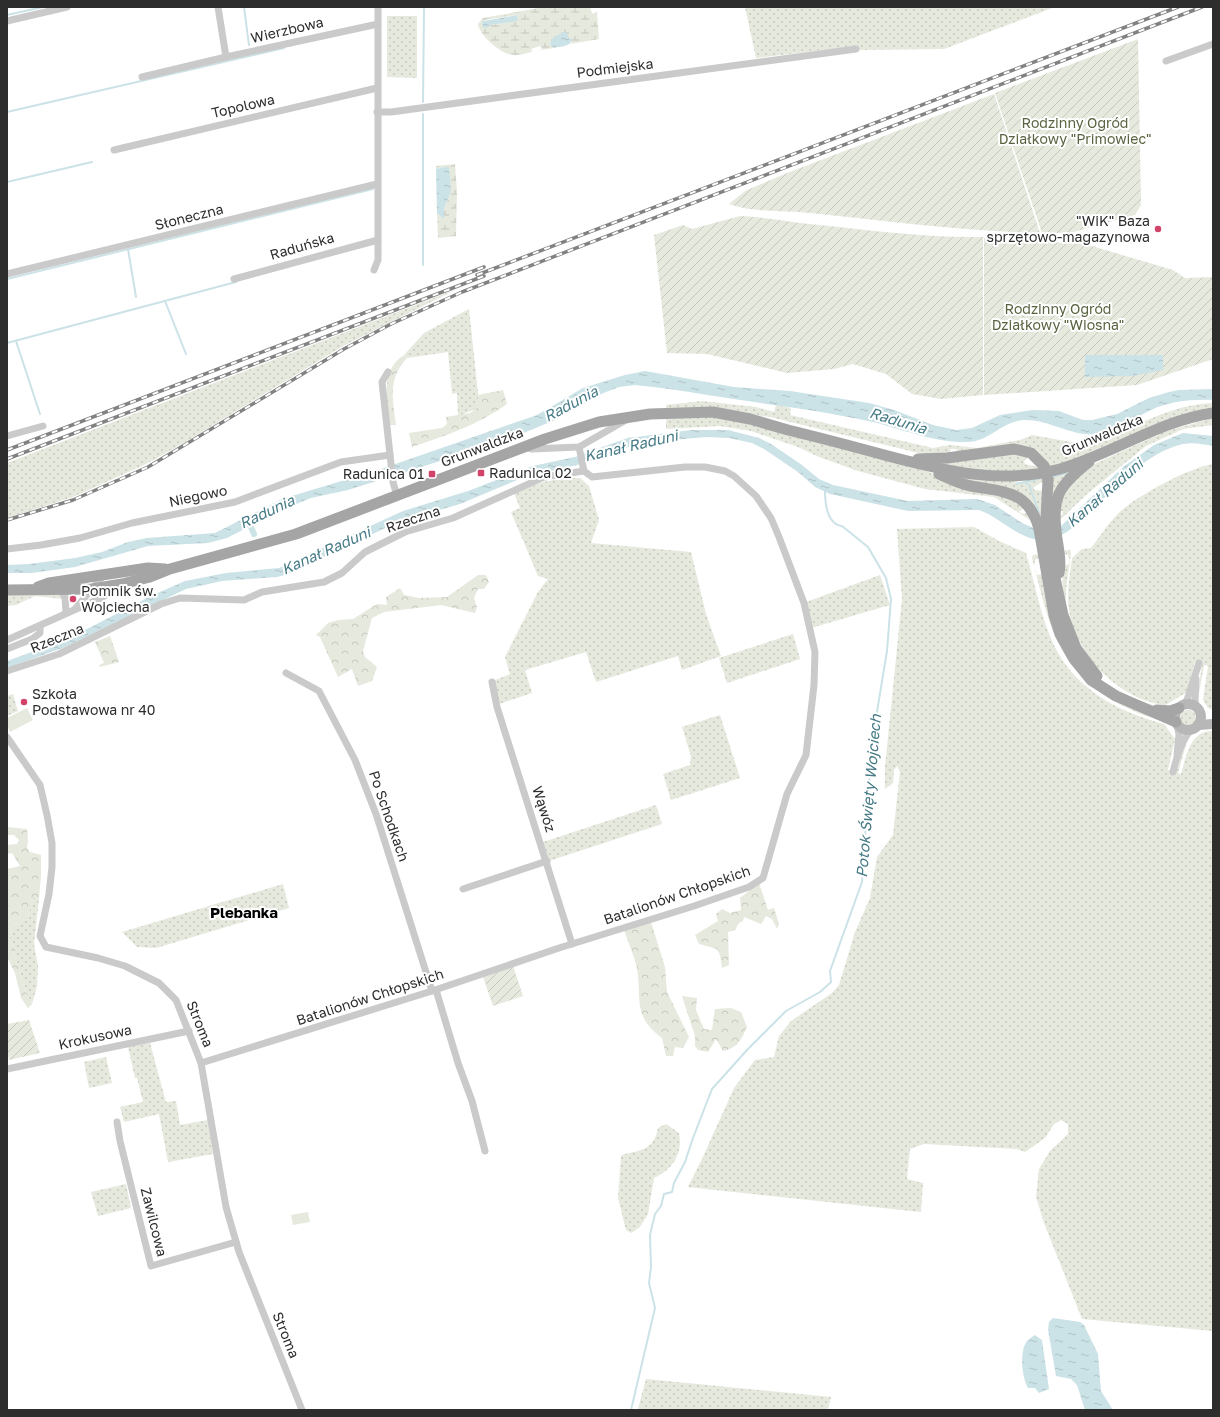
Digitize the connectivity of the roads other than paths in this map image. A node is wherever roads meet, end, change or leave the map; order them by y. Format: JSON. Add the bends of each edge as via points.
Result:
{"nodes":[{"id":1,"x":68,"y":7,"type":"edge"},
{"id":2,"x":218,"y":7,"type":"edge"},
{"id":3,"x":378,"y":7,"type":"edge"},
{"id":4,"x":7,"y":20,"type":"edge"},
{"id":5,"x":378,"y":24,"type":"junction"},
{"id":6,"x":1213,"y":44,"type":"edge"},
{"id":7,"x":856,"y":49,"type":"dead end"},
{"id":8,"x":226,"y":57,"type":"junction"},
{"id":9,"x":1166,"y":61,"type":"dead end"},
{"id":10,"x":142,"y":77,"type":"dead end"},
{"id":11,"x":377,"y":88,"type":"junction"},
{"id":12,"x":377,"y":112,"type":"junction"},
{"id":13,"x":114,"y":150,"type":"dead end"},
{"id":14,"x":377,"y":184,"type":"junction"},
{"id":15,"x":378,"y":240,"type":"junction"},
{"id":16,"x":374,"y":270,"type":"dead end"},
{"id":17,"x":7,"y":274,"type":"edge"},
{"id":18,"x":234,"y":278,"type":"dead end"},
{"id":19,"x":388,"y":372,"type":"dead end"},
{"id":20,"x":1213,"y":413,"type":"edge"},
{"id":21,"x":633,"y":416,"type":"junction"},
{"id":22,"x":43,"y":426,"type":"dead end"},
{"id":23,"x":7,"y":436,"type":"edge"},
{"id":24,"x":524,"y":447,"type":"junction"},
{"id":25,"x":580,"y":450,"type":"junction"},
{"id":26,"x":1097,"y":455,"type":"junction"},
{"id":27,"x":391,"y":457,"type":"junction"},
{"id":28,"x":919,"y":461,"type":"junction"},
{"id":29,"x":584,"y":468,"type":"junction"},
{"id":30,"x":397,"y":496,"type":"junction"},
{"id":31,"x":1046,"y":519,"type":"junction"},
{"id":32,"x":1050,"y":546,"type":"junction"},
{"id":33,"x":7,"y":549,"type":"edge"},
{"id":34,"x":170,"y":568,"type":"junction"},
{"id":35,"x":103,"y":576,"type":"junction"},
{"id":36,"x":122,"y":584,"type":"junction"},
{"id":37,"x":33,"y":588,"type":"junction"},
{"id":38,"x":92,"y":589,"type":"junction"},
{"id":39,"x":7,"y":590,"type":"edge"},
{"id":40,"x":60,"y":590,"type":"junction"},
{"id":41,"x":75,"y":609,"type":"junction"},
{"id":42,"x":66,"y":613,"type":"junction"},
{"id":43,"x":40,"y":626,"type":"junction"},
{"id":44,"x":7,"y":640,"type":"edge"},
{"id":45,"x":7,"y":649,"type":"edge"},
{"id":46,"x":1200,"y":663,"type":"dead end"},
{"id":47,"x":7,"y":671,"type":"edge"},
{"id":48,"x":286,"y":673,"type":"dead end"},
{"id":49,"x":1196,"y":677,"type":"junction"},
{"id":50,"x":492,"y":682,"type":"dead end"},
{"id":51,"x":1105,"y":688,"type":"junction"},
{"id":52,"x":1181,"y":707,"type":"junction"},
{"id":53,"x":1150,"y":711,"type":"junction"},
{"id":54,"x":1198,"y":711,"type":"junction"},
{"id":55,"x":1213,"y":718,"type":"edge"},
{"id":56,"x":1177,"y":724,"type":"junction"},
{"id":57,"x":1213,"y":724,"type":"edge"},
{"id":58,"x":1195,"y":727,"type":"junction"},
{"id":59,"x":7,"y":737,"type":"edge"},
{"id":60,"x":1177,"y":758,"type":"junction"},
{"id":61,"x":1173,"y":772,"type":"dead end"},
{"id":62,"x":547,"y":861,"type":"junction"},
{"id":63,"x":463,"y":889,"type":"dead end"},
{"id":64,"x":572,"y":944,"type":"junction"},
{"id":65,"x":434,"y":990,"type":"junction"},
{"id":66,"x":189,"y":1031,"type":"junction"},
{"id":67,"x":201,"y":1064,"type":"junction"},
{"id":68,"x":7,"y":1069,"type":"edge"},
{"id":69,"x":117,"y":1122,"type":"dead end"},
{"id":70,"x":485,"y":1152,"type":"dead end"},
{"id":71,"x":236,"y":1242,"type":"junction"},
{"id":72,"x":302,"y":1410,"type":"edge"}],
"edges":[{"from":1,"to":4,"type":"street"},
{"from":2,"to":8,"type":"street"},
{"from":3,"to":5,"type":"street"},
{"from":5,"to":8,"type":"street","name":"Wierzbowa"},
{"from":5,"to":11,"type":"street"},
{"from":6,"to":9,"type":"street"},
{"from":7,"to":12,"type":"street","name":"Podmiejska"},
{"from":8,"to":10,"type":"street","name":"Wierzbowa"},
{"from":11,"to":12,"type":"street"},
{"from":11,"to":13,"type":"street","name":"Topolowa"},
{"from":12,"to":14,"type":"street"},
{"from":14,"to":15,"type":"street"},
{"from":14,"to":17,"type":"street","name":"Słoneczna"},
{"from":15,"to":16,"type":"street","via":[[378,260]]},
{"from":15,"to":18,"type":"street","name":"Raduńska"},
{"from":19,"to":27,"type":"street","via":[[382,382]]},
{"from":20,"to":26,"type":"main road","name":"Grunwaldzka","via":[[1174,422]]},
{"from":21,"to":24,"type":"main road","name":"Grunwaldzka","via":[[579,427]]},
{"from":21,"to":25,"type":"street"},
{"from":21,"to":28,"type":"main road","name":"Grunwaldzka","via":[[713,412],[768,423]]},
{"from":22,"to":23,"type":"street"},
{"from":24,"to":25,"type":"street","via":[[532,450]]},
{"from":24,"to":30,"type":"main road","name":"Grunwaldzka"},
{"from":25,"to":29,"type":"street"},
{"from":26,"to":28,"type":"main road","name":"Grunwaldzka","via":[[1037,474],[1006,476],[953,472]]},
{"from":26,"to":31,"type":"main road","via":[[1064,485]]},
{"from":27,"to":30,"type":"street"},
{"from":27,"to":33,"type":"street","name":"Niegowo","via":[[335,464],[235,502],[132,523],[80,538],[41,546]]},
{"from":28,"to":31,"type":"main road","via":[[957,482],[1010,493]]},
{"from":28,"to":31,"type":"main road","bridge":true,"via":[[1014,449],[1031,453],[1044,466],[1048,480]]},
{"from":29,"to":47,"type":"street","name":"Rzeczna","via":[[544,477],[453,518],[405,532],[365,552],[342,573],[324,582],[262,592],[245,600],[180,598],[161,604],[59,654]]},
{"from":29,"to":64,"type":"street","name":"Batalionów Chłopskich","via":[[592,477],[696,466],[725,471],[734,476],[756,496],[774,526],[804,603],[815,659],[806,755],[787,794],[763,878],[748,887],[694,906]]},
{"from":30,"to":34,"type":"main road","name":"Grunwaldzka","via":[[296,534]]},
{"from":31,"to":32,"type":"main road"},
{"from":31,"to":32,"type":"main road"},
{"from":32,"to":51,"type":"main road","via":[[1062,615],[1072,642]]},
{"from":32,"to":51,"type":"main road","via":[[1053,610],[1060,634],[1079,666],[1091,680]]},
{"from":34,"to":35,"type":"main road","via":[[148,568]]},
{"from":34,"to":36,"type":"main road","via":[[150,577]]},
{"from":35,"to":37,"type":"main road","via":[[49,583]]},
{"from":35,"to":38,"type":"street"},
{"from":36,"to":38,"type":"main road"},
{"from":36,"to":41,"type":"street","via":[[101,598]]},
{"from":37,"to":39,"type":"main road"},
{"from":37,"to":40,"type":"main road"},
{"from":38,"to":40,"type":"main road"},
{"from":38,"to":41,"type":"street"},
{"from":40,"to":42,"type":"street","via":[[66,597]]},
{"from":41,"to":42,"type":"street"},
{"from":42,"to":43,"type":"street"},
{"from":43,"to":44,"type":"street"},
{"from":43,"to":45,"type":"street","via":[[40,633],[32,639]]},
{"from":46,"to":49,"type":"street"},
{"from":48,"to":65,"type":"street","name":"Po Schodkach","via":[[319,691],[355,760],[374,807]]},
{"from":49,"to":52,"type":"street","via":[[1187,702]]},
{"from":49,"to":54,"type":"street"},
{"from":50,"to":62,"type":"street","name":"Wąwóz","via":[[497,707]]},
{"from":51,"to":53,"type":"main road","via":[[1125,701]]},
{"from":52,"to":53,"type":"main road","via":[[1170,711]]},
{"from":52,"to":54,"type":"main road","via":[[1189,705]]},
{"from":52,"to":56,"type":"main road","via":[[1175,716]]},
{"from":53,"to":56,"type":"main road"},
{"from":54,"to":55,"type":"main road"},
{"from":54,"to":58,"type":"main road","via":[[1200,719]]},
{"from":56,"to":58,"type":"main road","via":[[1186,730]]},
{"from":56,"to":60,"type":"street"},
{"from":57,"to":58,"type":"main road"},
{"from":58,"to":60,"type":"street","via":[[1187,735]]},
{"from":59,"to":66,"type":"street","name":"Stroma","via":[[40,785],[52,843],[49,894],[40,929],[42,941],[46,947],[125,966],[154,980],[176,1000]]},
{"from":60,"to":61,"type":"street"},
{"from":62,"to":63,"type":"street"},
{"from":62,"to":64,"type":"street","name":"Wąwóz"},
{"from":64,"to":65,"type":"street","name":"Batalionów Chłopskich"},
{"from":65,"to":67,"type":"street","name":"Batalionów Chłopskich"},
{"from":65,"to":70,"type":"street","name":"Po Schodkach","via":[[472,1101]]},
{"from":66,"to":67,"type":"street","name":"Stroma"},
{"from":66,"to":68,"type":"street","name":"Krokusowa"},
{"from":67,"to":71,"type":"street","name":"Stroma","via":[[222,1188]]},
{"from":69,"to":71,"type":"street","name":"Zawilcowa","via":[[151,1266]]},
{"from":71,"to":72,"type":"street","name":"Stroma"}]}
